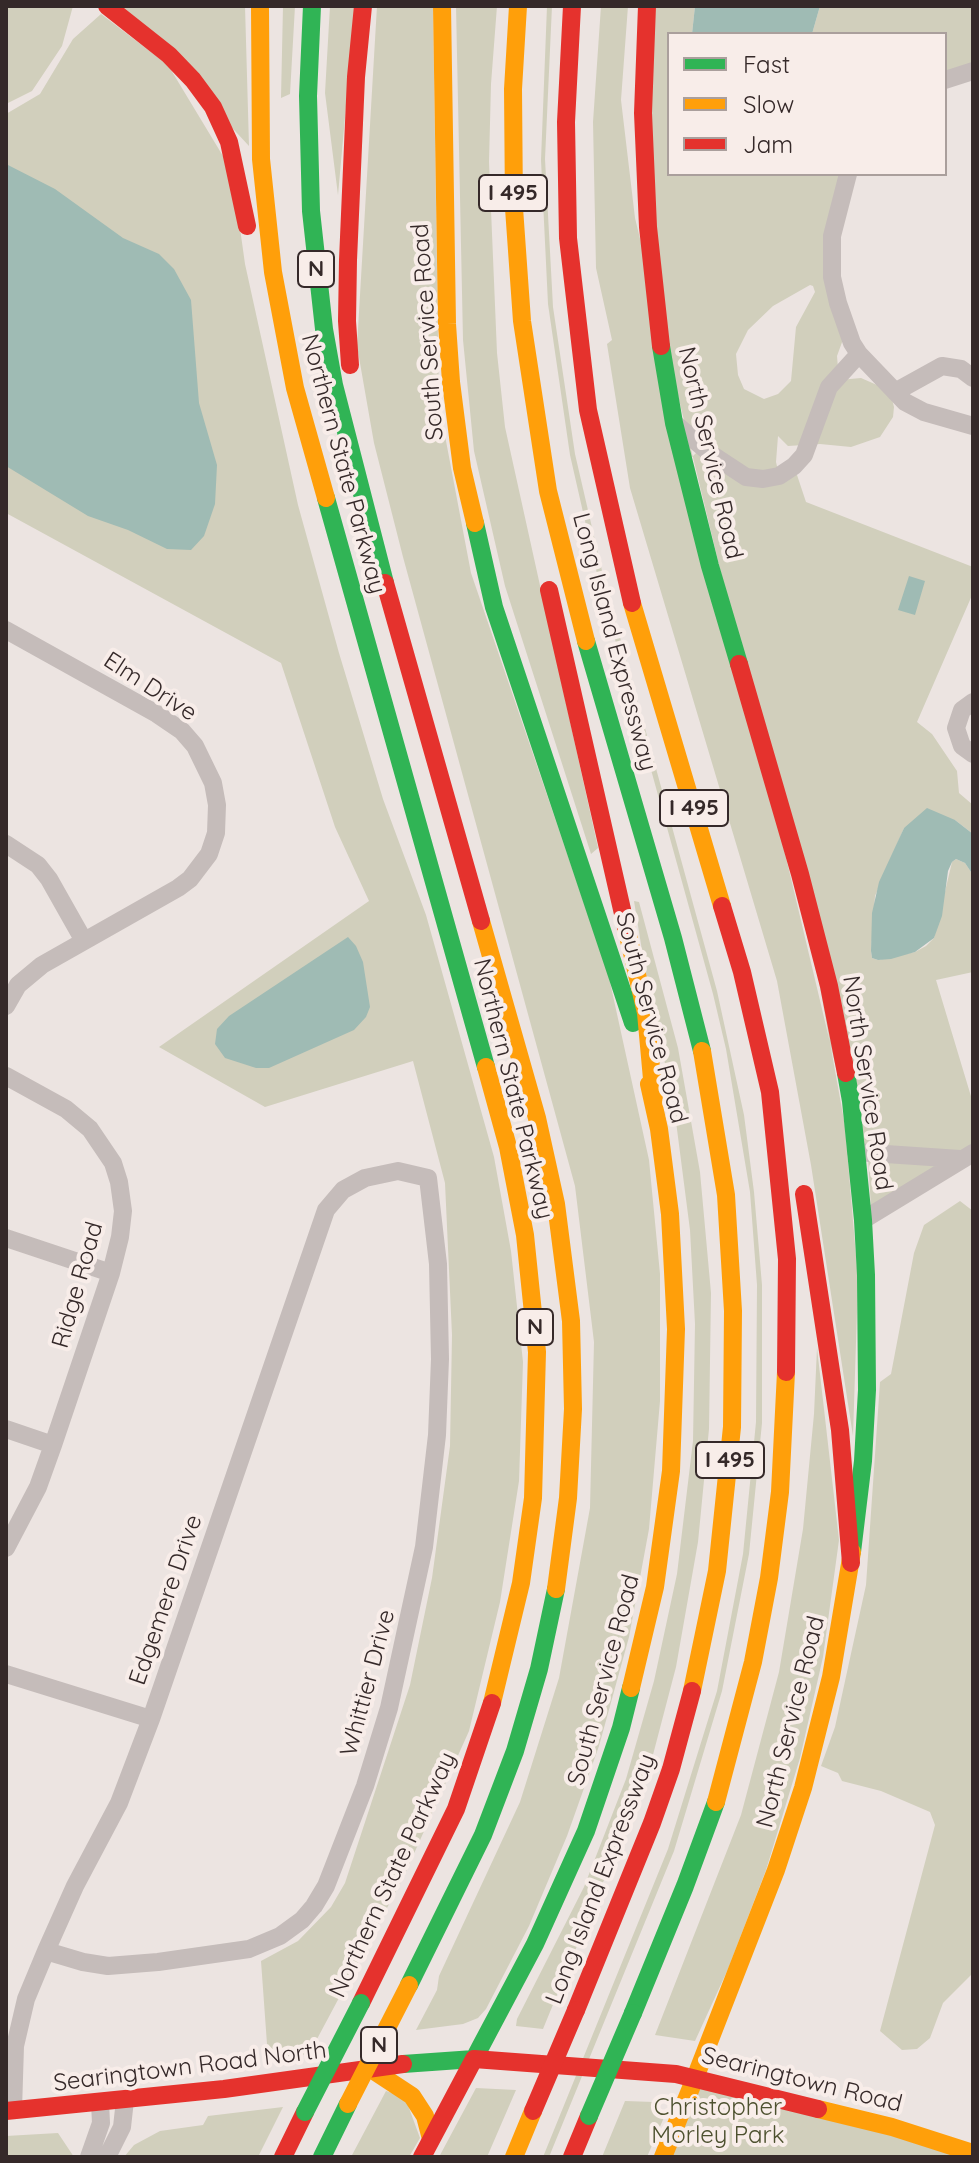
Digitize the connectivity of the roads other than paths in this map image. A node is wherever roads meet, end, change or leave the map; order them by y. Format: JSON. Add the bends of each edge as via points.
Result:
{"nodes":[{"id":1,"x":107,"y":6,"type":"edge"},
{"id":2,"x":260,"y":6,"type":"edge"},
{"id":3,"x":312,"y":6,"type":"edge"},
{"id":4,"x":363,"y":6,"type":"edge"},
{"id":5,"x":442,"y":6,"type":"edge"},
{"id":6,"x":518,"y":6,"type":"edge"},
{"id":7,"x":572,"y":6,"type":"edge"},
{"id":8,"x":647,"y":6,"type":"edge"},
{"id":9,"x":973,"y":71,"type":"edge"},
{"id":10,"x":947,"y":79,"type":"edge"},
{"id":11,"x":847,"y":176,"type":"edge"},
{"id":12,"x":859,"y":354,"type":"junction"},
{"id":13,"x":973,"y":378,"type":"edge"},
{"id":14,"x":529,"y":379,"type":"junction"},
{"id":15,"x":295,"y":388,"type":"junction"},
{"id":16,"x":895,"y":392,"type":"junction"},
{"id":17,"x":674,"y":423,"type":"junction"},
{"id":18,"x":973,"y":426,"type":"edge"},
{"id":19,"x":369,"y":528,"type":"junction"},
{"id":20,"x":539,"y":535,"type":"dead end"},
{"id":21,"x":546,"y":578,"type":"dead end"},
{"id":22,"x":6,"y":630,"type":"edge"},
{"id":23,"x":973,"y":702,"type":"edge"},
{"id":24,"x":973,"y":754,"type":"edge"},
{"id":25,"x":6,"y":844,"type":"edge"},
{"id":26,"x":84,"y":941,"type":"junction"},
{"id":27,"x":6,"y":1006,"type":"edge"},
{"id":28,"x":6,"y":1076,"type":"edge"},
{"id":29,"x":770,"y":1092,"type":"junction"},
{"id":30,"x":654,"y":1101,"type":"junction"},
{"id":31,"x":793,"y":1144,"type":"dead end"},
{"id":32,"x":856,"y":1152,"type":"junction"},
{"id":33,"x":966,"y":1156,"type":"edge"},
{"id":34,"x":800,"y":1173,"type":"dead end"},
{"id":35,"x":428,"y":1178,"type":"joint"},
{"id":36,"x":863,"y":1220,"type":"junction"},
{"id":37,"x":6,"y":1238,"type":"edge"},
{"id":38,"x":111,"y":1273,"type":"junction"},
{"id":39,"x":6,"y":1429,"type":"edge"},
{"id":40,"x":53,"y":1445,"type":"junction"},
{"id":41,"x":6,"y":1548,"type":"edge"},
{"id":42,"x":851,"y":1563,"type":"junction"},
{"id":43,"x":6,"y":1674,"type":"edge"},
{"id":44,"x":151,"y":1719,"type":"junction"},
{"id":45,"x":46,"y":1951,"type":"junction"},
{"id":46,"x":474,"y":2059,"type":"junction"},
{"id":47,"x":371,"y":2069,"type":"junction"},
{"id":48,"x":695,"y":2078,"type":"junction"},
{"id":49,"x":125,"y":2100,"type":"junction"},
{"id":50,"x":100,"y":2103,"type":"junction"},
{"id":51,"x":10,"y":2110,"type":"edge"},
{"id":52,"x":431,"y":2139,"type":"junction"},
{"id":53,"x":326,"y":2149,"type":"edge"},
{"id":54,"x":284,"y":2153,"type":"edge"},
{"id":55,"x":973,"y":2153,"type":"edge"},
{"id":56,"x":89,"y":2157,"type":"edge"},
{"id":57,"x":107,"y":2157,"type":"edge"},
{"id":58,"x":422,"y":2157,"type":"edge"},
{"id":59,"x":514,"y":2157,"type":"edge"},
{"id":60,"x":572,"y":2157,"type":"edge"},
{"id":61,"x":663,"y":2157,"type":"edge"}],
"edges":[{"from":1,"to":15,"type":"main road","via":[[169,55],[213,107],[229,142],[261,307]]},
{"from":2,"to":15,"type":"main road","name":"Northern State Parkway","number":"N","via":[[262,173],[273,272]]},
{"from":3,"to":19,"type":"main road","name":"Northern State Parkway","number":"N","via":[[308,96],[316,270],[334,385]]},
{"from":4,"to":19,"type":"main road","via":[[347,321]]},
{"from":5,"to":30,"type":"main road","name":"South Service Road","via":[[448,353],[467,495],[494,607],[614,962]]},
{"from":6,"to":14,"type":"main road","name":"Long Island Expressway","number":"I 495","via":[[514,208]]},
{"from":7,"to":29,"type":"main road","name":"Long Island Expressway","number":"I 495","via":[[568,238],[588,410],[625,580],[738,958]]},
{"from":8,"to":17,"type":"main road","name":"North Service Road","via":[[643,113],[648,227]]},
{"from":9,"to":10,"type":"street"},
{"from":11,"to":12,"type":"street","via":[[832,236],[832,277]]},
{"from":12,"to":16,"type":"street"},
{"from":12,"to":17,"type":"street","via":[[829,387],[804,455],[779,476],[746,477]]},
{"from":13,"to":16,"type":"street","via":[[961,369],[942,366]]},
{"from":14,"to":20,"type":"main road"},
{"from":14,"to":59,"type":"main road","name":"Long Island Expressway","number":"I 495","bridge":true,"via":[[565,564],[702,1052],[726,1195],[733,1311],[728,1484],[694,1683],[652,1823]]},
{"from":15,"to":54,"type":"main road","name":"Northern State Parkway","number":"N","bridge":true,"via":[[508,1147],[529,1264],[537,1439],[516,1612],[466,1782],[445,1834]]},
{"from":16,"to":18,"type":"street","via":[[924,412]]},
{"from":17,"to":32,"type":"main road","name":"North Service Road","via":[[815,930],[841,1043]]},
{"from":19,"to":53,"type":"main road","name":"Northern State Parkway","number":"N","bridge":true,"via":[[541,1132],[561,1233],[572,1350],[572,1439],[557,1582],[515,1751],[483,1835]]},
{"from":21,"to":30,"type":"main road","via":[[646,1013]]},
{"from":22,"to":26,"type":"street","name":"Elm Drive","via":[[182,731],[213,783],[216,833],[209,854],[190,879]]},
{"from":23,"to":24,"type":"street","via":[[962,710],[956,728],[962,746]]},
{"from":25,"to":26,"type":"street","via":[[38,865]]},
{"from":26,"to":27,"type":"street","name":"Elm Drive","via":[[32,973]]},
{"from":28,"to":38,"type":"street","name":"Ridge Road","via":[[66,1109],[90,1129],[113,1163],[123,1211]]},
{"from":29,"to":31,"type":"main road"},
{"from":29,"to":60,"type":"main road","name":"Long Island Expressway","number":"I 495","bridge":true,"via":[[786,1232],[788,1320],[780,1492],[753,1662],[723,1777],[685,1886]]},
{"from":30,"to":46,"type":"main road","name":"South Service Road","via":[[670,1214],[676,1357],[671,1471],[655,1587],[625,1714],[586,1831],[542,1930]]},
{"from":32,"to":33,"type":"street"},
{"from":32,"to":36,"type":"main road","name":"North Service Road"},
{"from":33,"to":36,"type":"street"},
{"from":34,"to":42,"type":"main road","via":[[840,1430]]},
{"from":35,"to":44,"type":"street","name":"Edgemere Drive","via":[[398,1171],[365,1178],[343,1190],[326,1210]]},
{"from":35,"to":45,"type":"street","name":"Whittier Drive","via":[[438,1264],[440,1359],[424,1547],[389,1708],[326,1886],[302,1920],[249,1949],[108,1966]]},
{"from":36,"to":42,"type":"main road","name":"North Service Road","via":[[867,1390]]},
{"from":37,"to":38,"type":"street"},
{"from":38,"to":40,"type":"street","name":"Ridge Road"},
{"from":39,"to":40,"type":"street"},
{"from":40,"to":41,"type":"street","name":"Ridge Road"},
{"from":42,"to":48,"type":"main road","name":"North Service Road","via":[[831,1677],[803,1788]]},
{"from":43,"to":44,"type":"street"},
{"from":44,"to":45,"type":"street","name":"Edgemere Drive","via":[[119,1803]]},
{"from":45,"to":51,"type":"street","name":"Edgemere Drive","via":[[19,2023]]},
{"from":46,"to":47,"type":"main road","name":"Searingtown Road North"},
{"from":46,"to":48,"type":"main road","name":"Searingtown Road"},
{"from":46,"to":52,"type":"main road","name":"South Service Road"},
{"from":47,"to":49,"type":"main road","name":"Searingtown Road North"},
{"from":47,"to":52,"type":"main road","via":[[412,2096]]},
{"from":48,"to":55,"type":"main road","name":"Searingtown Road","via":[[892,2127]]},
{"from":48,"to":61,"type":"main road","name":"North Service Road"},
{"from":49,"to":50,"type":"main road","name":"Searingtown Road North"},
{"from":49,"to":57,"type":"street","via":[[122,2127]]},
{"from":50,"to":51,"type":"main road","name":"Searingtown Road North"},
{"from":50,"to":56,"type":"street","via":[[101,2123]]},
{"from":52,"to":58,"type":"main road","name":"South Service Road"}]}
